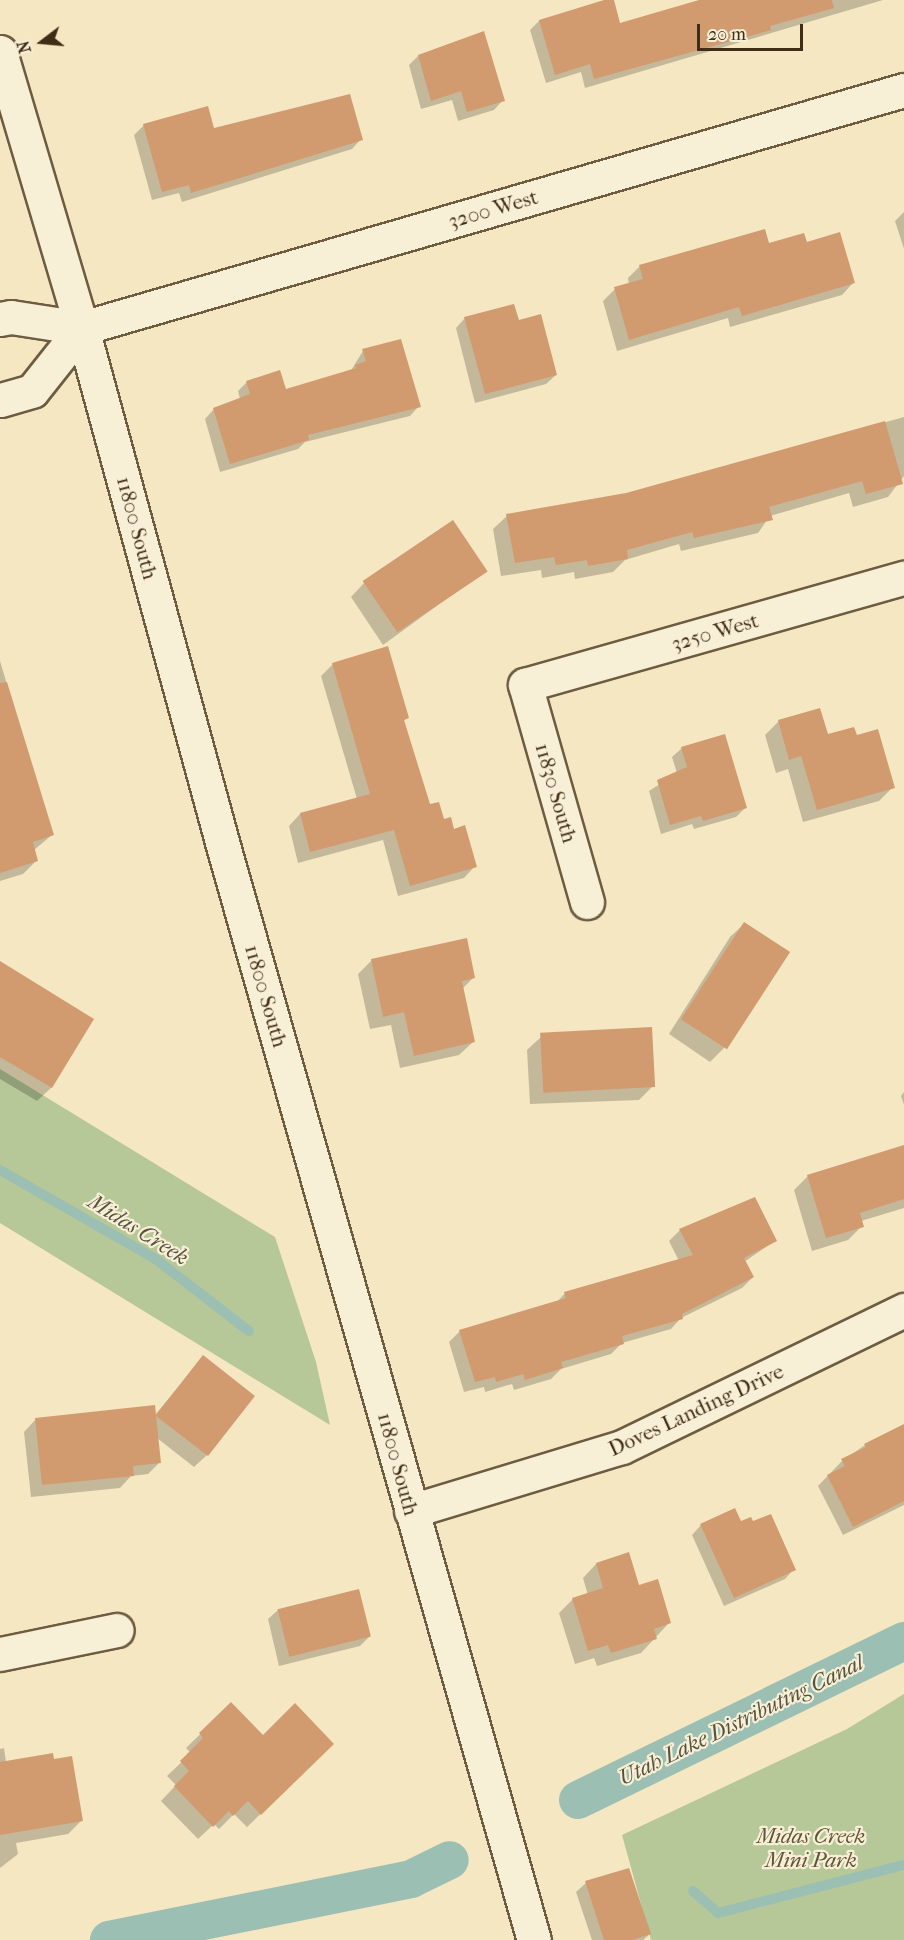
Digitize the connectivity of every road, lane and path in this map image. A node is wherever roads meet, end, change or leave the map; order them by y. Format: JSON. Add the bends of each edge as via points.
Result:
{"nodes":[{"id":1,"x":0,"y":52,"type":"edge"},
{"id":2,"x":904,"y":90,"type":"edge"},
{"id":3,"x":0,"y":319,"type":"edge"},
{"id":4,"x":82,"y":328,"type":"junction"},
{"id":5,"x":0,"y":400,"type":"edge"},
{"id":6,"x":904,"y":578,"type":"edge"},
{"id":7,"x":525,"y":685,"type":"joint"},
{"id":8,"x":587,"y":902,"type":"dead end"},
{"id":9,"x":904,"y":1310,"type":"edge"},
{"id":10,"x":411,"y":1511,"type":"junction"},
{"id":11,"x":117,"y":1630,"type":"dead end"},
{"id":12,"x":0,"y":1654,"type":"edge"},
{"id":13,"x":534,"y":1940,"type":"edge"}],
"edges":[{"from":1,"to":4,"type":"street","name":"11800 South"},
{"from":2,"to":4,"type":"street","name":"3200 West"},
{"from":3,"to":4,"type":"street","name":"3200 West","via":[[11,317]]},
{"from":4,"to":5,"type":"street","via":[[32,391]]},
{"from":4,"to":10,"type":"street","name":"11800 South"},
{"from":6,"to":7,"type":"street","name":"3250 West"},
{"from":7,"to":8,"type":"street","name":"11830 South"},
{"from":9,"to":10,"type":"street","name":"Doves Landing Drive","via":[[632,1443]]},
{"from":10,"to":13,"type":"street","name":"11800 South"},
{"from":11,"to":12,"type":"street"}]}
